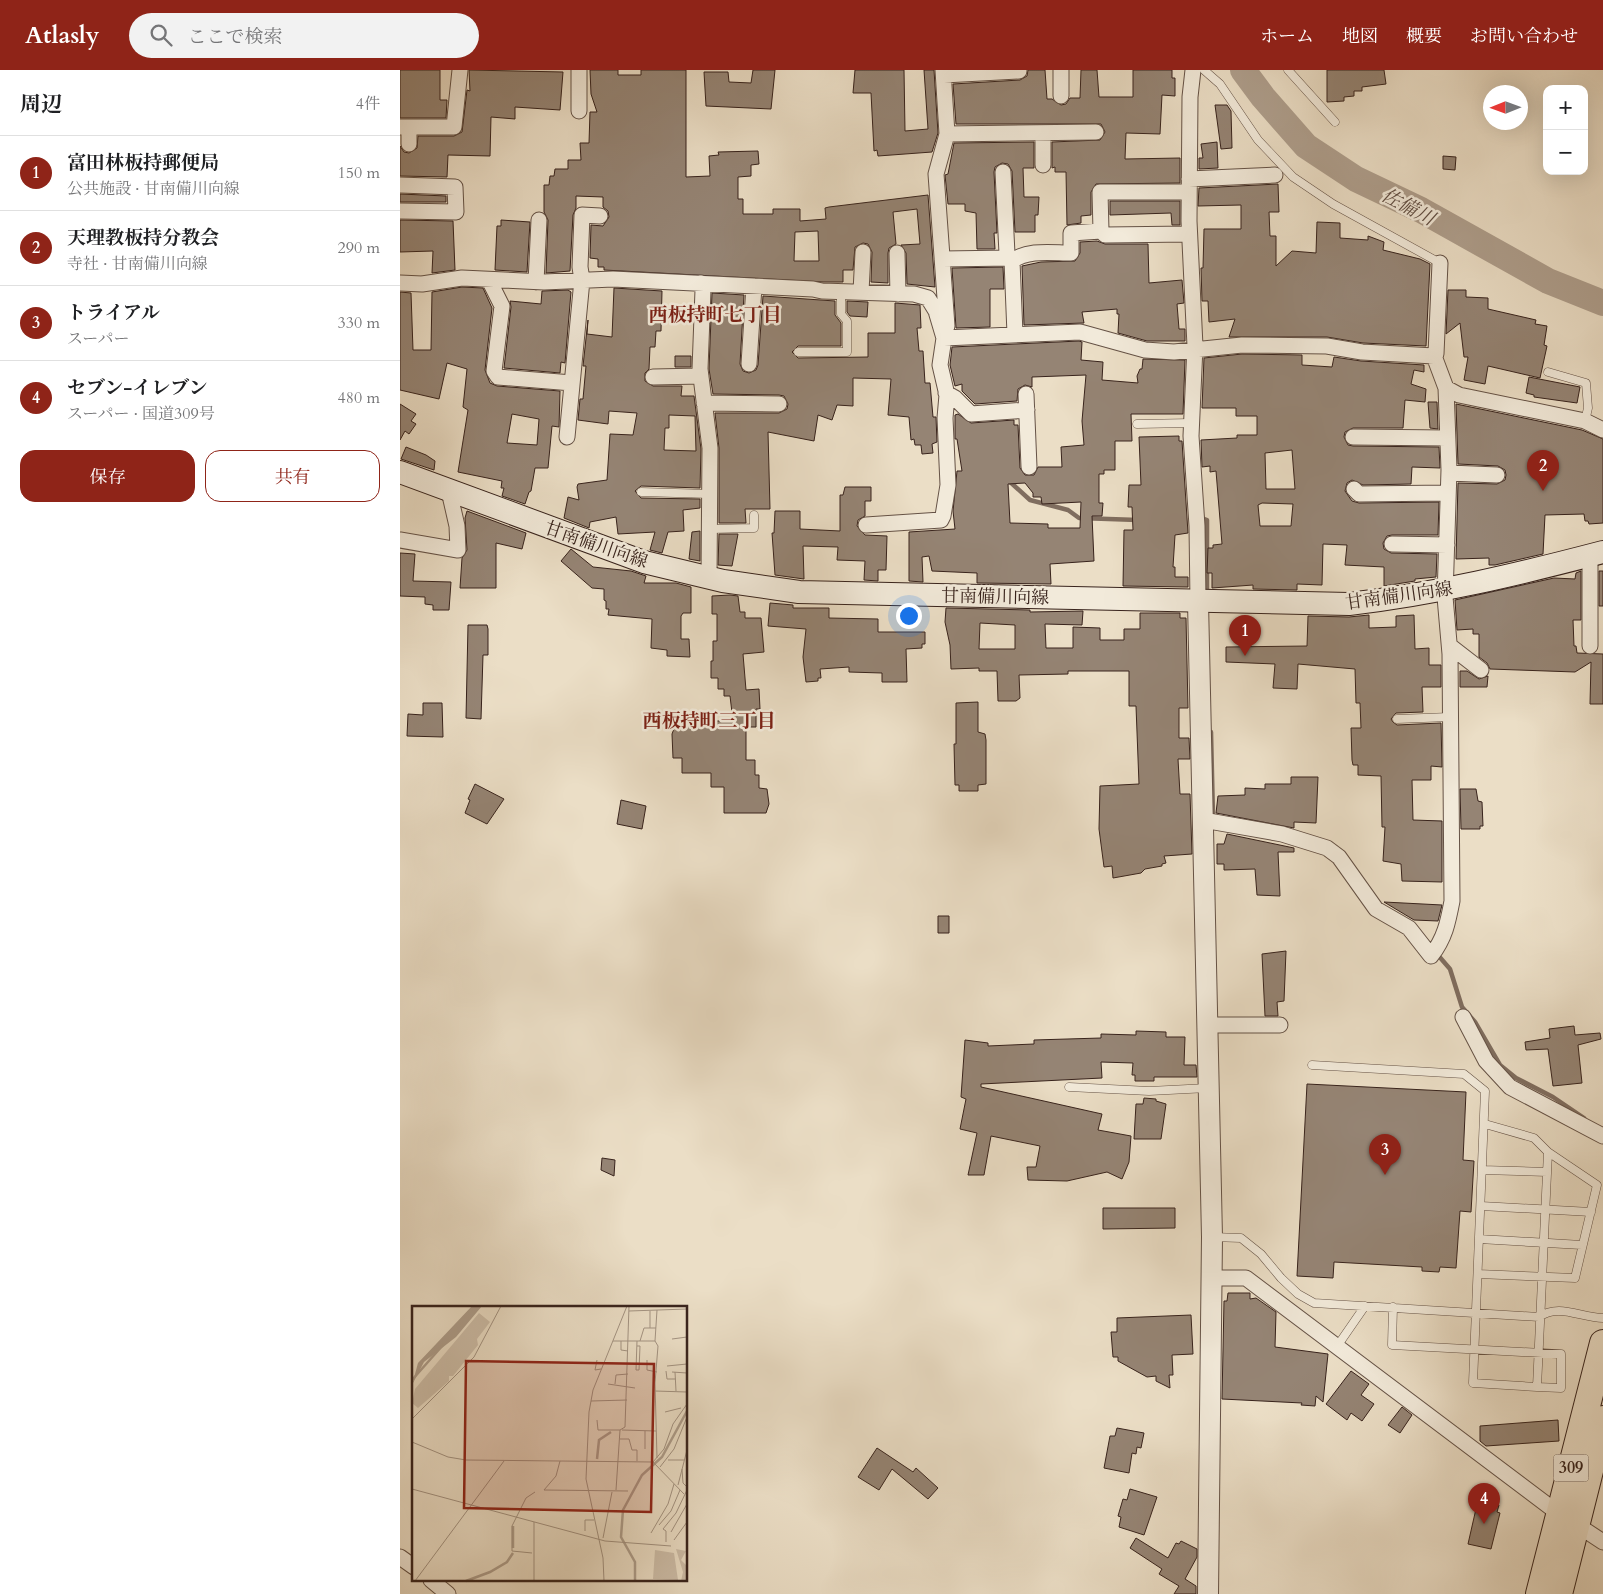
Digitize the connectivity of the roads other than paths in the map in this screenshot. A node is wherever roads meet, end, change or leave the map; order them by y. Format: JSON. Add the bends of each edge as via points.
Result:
{"nodes":[{"id":1,"x":460,"y":70,"type":"edge"},
{"id":2,"x":579,"y":70,"type":"edge"},
{"id":3,"x":1061,"y":70,"type":"edge"},
{"id":4,"x":1193,"y":70,"type":"edge"},
{"id":5,"x":1204,"y":70,"type":"edge"},
{"id":6,"x":1288,"y":70,"type":"edge"},
{"id":7,"x":1019,"y":71,"type":"edge"},
{"id":8,"x":944,"y":72,"type":"edge"},
{"id":9,"x":1061,"y":96,"type":"dead end"},
{"id":10,"x":579,"y":111,"type":"dead end"},
{"id":11,"x":1335,"y":122,"type":"dead end"},
{"id":12,"x":405,"y":127,"type":"edge"},
{"id":13,"x":1096,"y":132,"type":"dead end"},
{"id":14,"x":1042,"y":133,"type":"junction"},
{"id":15,"x":947,"y":134,"type":"junction"},
{"id":16,"x":409,"y":144,"type":"dead end"},
{"id":17,"x":1043,"y":165,"type":"dead end"},
{"id":18,"x":1003,"y":172,"type":"dead end"},
{"id":19,"x":1275,"y":175,"type":"dead end"},
{"id":20,"x":1189,"y":185,"type":"junction"},
{"id":21,"x":400,"y":186,"type":"edge"},
{"id":22,"x":400,"y":211,"type":"edge"},
{"id":23,"x":600,"y":216,"type":"dead end"},
{"id":24,"x":539,"y":220,"type":"dead end"},
{"id":25,"x":1101,"y":231,"type":"junction"},
{"id":26,"x":1189,"y":234,"type":"junction"},
{"id":27,"x":863,"y":252,"type":"dead end"},
{"id":28,"x":897,"y":253,"type":"dead end"},
{"id":29,"x":942,"y":259,"type":"junction"},
{"id":30,"x":1011,"y":260,"type":"junction"},
{"id":31,"x":1440,"y":263,"type":"joint"},
{"id":32,"x":489,"y":280,"type":"junction"},
{"id":33,"x":582,"y":280,"type":"junction"},
{"id":34,"x":536,"y":282,"type":"junction"},
{"id":35,"x":400,"y":283,"type":"edge"},
{"id":36,"x":701,"y":283,"type":"junction"},
{"id":37,"x":754,"y":286,"type":"junction"},
{"id":38,"x":841,"y":292,"type":"junction"},
{"id":39,"x":861,"y":292,"type":"junction"},
{"id":40,"x":898,"y":294,"type":"junction"},
{"id":41,"x":1015,"y":334,"type":"junction"},
{"id":42,"x":946,"y":338,"type":"junction"},
{"id":43,"x":1195,"y":350,"type":"junction"},
{"id":44,"x":798,"y":352,"type":"dead end"},
{"id":45,"x":1434,"y":356,"type":"junction"},
{"id":46,"x":749,"y":364,"type":"dead end"},
{"id":47,"x":1548,"y":372,"type":"dead end"},
{"id":48,"x":700,"y":376,"type":"junction"},
{"id":49,"x":653,"y":377,"type":"dead end"},
{"id":50,"x":572,"y":383,"type":"junction"},
{"id":51,"x":1446,"y":388,"type":"junction"},
{"id":52,"x":946,"y":393,"type":"junction"},
{"id":53,"x":1026,"y":394,"type":"dead end"},
{"id":54,"x":704,"y":404,"type":"junction"},
{"id":55,"x":779,"y":404,"type":"dead end"},
{"id":56,"x":1026,"y":410,"type":"junction"},
{"id":57,"x":1585,"y":421,"type":"junction"},
{"id":58,"x":1191,"y":422,"type":"junction"},
{"id":59,"x":1137,"y":424,"type":"dead end"},
{"id":60,"x":1603,"y":430,"type":"edge"},
{"id":61,"x":567,"y":437,"type":"dead end"},
{"id":62,"x":1353,"y":437,"type":"dead end"},
{"id":63,"x":1447,"y":438,"type":"junction"},
{"id":64,"x":1029,"y":467,"type":"dead end"},
{"id":65,"x":400,"y":472,"type":"edge"},
{"id":66,"x":1449,"y":473,"type":"junction"},
{"id":67,"x":1497,"y":475,"type":"dead end"},
{"id":68,"x":1354,"y":489,"type":"dead end"},
{"id":69,"x":449,"y":491,"type":"junction"},
{"id":70,"x":641,"y":492,"type":"dead end"},
{"id":71,"x":1448,"y":493,"type":"junction"},
{"id":72,"x":710,"y":494,"type":"junction"},
{"id":73,"x":754,"y":515,"type":"dead end"},
{"id":74,"x":866,"y":526,"type":"dead end"},
{"id":75,"x":710,"y":529,"type":"junction"},
{"id":76,"x":400,"y":540,"type":"edge"},
{"id":77,"x":1392,"y":544,"type":"dead end"},
{"id":78,"x":1447,"y":545,"type":"junction"},
{"id":79,"x":1597,"y":553,"type":"edge"},
{"id":80,"x":709,"y":578,"type":"junction"},
{"id":81,"x":1445,"y":590,"type":"junction"},
{"id":82,"x":1198,"y":602,"type":"junction"},
{"id":83,"x":1450,"y":646,"type":"junction"},
{"id":84,"x":1590,"y":646,"type":"dead end"},
{"id":85,"x":1481,"y":670,"type":"dead end"},
{"id":86,"x":1450,"y":717,"type":"junction"},
{"id":87,"x":1398,"y":718,"type":"dead end"},
{"id":88,"x":1203,"y":820,"type":"junction"},
{"id":89,"x":1462,"y":1017,"type":"dead end"},
{"id":90,"x":1207,"y":1025,"type":"junction"},
{"id":91,"x":1280,"y":1025,"type":"dead end"},
{"id":92,"x":1312,"y":1065,"type":"dead end"},
{"id":93,"x":1069,"y":1088,"type":"dead end"},
{"id":94,"x":1208,"y":1088,"type":"junction"},
{"id":95,"x":1485,"y":1124,"type":"junction"},
{"id":96,"x":1603,"y":1136,"type":"edge"},
{"id":97,"x":1548,"y":1152,"type":"junction"},
{"id":98,"x":1482,"y":1170,"type":"junction"},
{"id":99,"x":1547,"y":1172,"type":"junction"},
{"id":100,"x":1481,"y":1206,"type":"junction"},
{"id":101,"x":1546,"y":1210,"type":"junction"},
{"id":102,"x":1591,"y":1212,"type":"junction"},
{"id":103,"x":1212,"y":1237,"type":"junction"},
{"id":104,"x":1479,"y":1240,"type":"junction"},
{"id":105,"x":1544,"y":1243,"type":"junction"},
{"id":106,"x":1582,"y":1245,"type":"junction"},
{"id":107,"x":1478,"y":1274,"type":"junction"},
{"id":108,"x":1542,"y":1277,"type":"junction"},
{"id":109,"x":1212,"y":1278,"type":"junction"},
{"id":110,"x":1365,"y":1306,"type":"junction"},
{"id":111,"x":1393,"y":1307,"type":"junction"},
{"id":112,"x":1476,"y":1312,"type":"junction"},
{"id":113,"x":1539,"y":1317,"type":"junction"},
{"id":114,"x":1603,"y":1318,"type":"edge"},
{"id":115,"x":1603,"y":1343,"type":"edge"},
{"id":116,"x":1338,"y":1345,"type":"junction"},
{"id":117,"x":1475,"y":1350,"type":"junction"},
{"id":118,"x":1538,"y":1353,"type":"junction"},
{"id":119,"x":1536,"y":1387,"type":"junction"},
{"id":120,"x":1603,"y":1419,"type":"edge"},
{"id":121,"x":1568,"y":1520,"type":"junction"},
{"id":122,"x":1603,"y":1542,"type":"edge"},
{"id":123,"x":400,"y":1557,"type":"edge"},
{"id":124,"x":412,"y":1566,"type":"edge"},
{"id":125,"x":433,"y":1582,"type":"edge"},
{"id":126,"x":448,"y":1594,"type":"edge"},
{"id":127,"x":1208,"y":1594,"type":"edge"},
{"id":128,"x":1539,"y":1594,"type":"edge"},
{"id":129,"x":1559,"y":1594,"type":"edge"}],
"edges":[{"from":1,"to":12,"type":"street","via":[[454,127]]},
{"from":2,"to":10,"type":"street"},
{"from":3,"to":9,"type":"street"},
{"from":4,"to":20,"type":"street"},
{"from":5,"to":31,"type":"lane","via":[[1220,84],[1258,140],[1293,177]]},
{"from":6,"to":11,"type":"lane"},
{"from":7,"to":8,"type":"street"},
{"from":8,"to":15,"type":"street"},
{"from":12,"to":16,"type":"street"},
{"from":13,"to":14,"type":"street"},
{"from":14,"to":15,"type":"street"},
{"from":14,"to":17,"type":"street"},
{"from":15,"to":29,"type":"street","via":[[936,174]]},
{"from":18,"to":30,"type":"street","via":[[1007,254]]},
{"from":19,"to":20,"type":"street"},
{"from":20,"to":25,"type":"street","via":[[1100,192]]},
{"from":20,"to":26,"type":"street"},
{"from":21,"to":22,"type":"street","via":[[455,187],[456,212]]},
{"from":23,"to":33,"type":"street","via":[[582,215]]},
{"from":24,"to":34,"type":"street"},
{"from":25,"to":26,"type":"street","via":[[1105,235]]},
{"from":25,"to":30,"type":"street","via":[[1071,233],[1071,252],[1031,253]]},
{"from":26,"to":43,"type":"street"},
{"from":27,"to":39,"type":"street"},
{"from":28,"to":40,"type":"street"},
{"from":29,"to":30,"type":"street"},
{"from":29,"to":42,"type":"street"},
{"from":30,"to":41,"type":"street"},
{"from":31,"to":45,"type":"street"},
{"from":32,"to":34,"type":"street"},
{"from":32,"to":35,"type":"street","via":[[462,278],[422,284]]},
{"from":32,"to":50,"type":"street","via":[[502,306],[494,371],[498,377]]},
{"from":33,"to":34,"type":"street"},
{"from":33,"to":36,"type":"street"},
{"from":33,"to":50,"type":"street"},
{"from":36,"to":37,"type":"street"},
{"from":36,"to":48,"type":"street"},
{"from":37,"to":38,"type":"street"},
{"from":37,"to":46,"type":"street"},
{"from":38,"to":39,"type":"street"},
{"from":38,"to":44,"type":"lane","via":[[841,314],[847,321],[847,352]]},
{"from":39,"to":40,"type":"street"},
{"from":40,"to":42,"type":"street","via":[[928,298]]},
{"from":41,"to":42,"type":"street"},
{"from":41,"to":43,"type":"street","via":[[1080,332],[1145,350]]},
{"from":42,"to":52,"type":"street","via":[[940,365]]},
{"from":43,"to":45,"type":"street","via":[[1242,345],[1327,346],[1362,352]]},
{"from":43,"to":58,"type":"street"},
{"from":45,"to":51,"type":"street"},
{"from":47,"to":57,"type":"lane","via":[[1586,383],[1588,408]]},
{"from":48,"to":49,"type":"street"},
{"from":48,"to":54,"type":"street"},
{"from":50,"to":61,"type":"street"},
{"from":51,"to":57,"type":"street","via":[[1459,395]]},
{"from":51,"to":63,"type":"street"},
{"from":52,"to":56,"type":"street","via":[[971,414]]},
{"from":52,"to":74,"type":"street","via":[[948,485],[943,516],[940,520]]},
{"from":53,"to":56,"type":"street"},
{"from":54,"to":55,"type":"street"},
{"from":54,"to":72,"type":"street","via":[[710,448]]},
{"from":56,"to":64,"type":"street"},
{"from":57,"to":60,"type":"street"},
{"from":58,"to":59,"type":"lane"},
{"from":58,"to":82,"type":"street"},
{"from":62,"to":63,"type":"street"},
{"from":63,"to":66,"type":"street"},
{"from":65,"to":69,"type":"main road","name":"甘南備川向線"},
{"from":66,"to":67,"type":"street"},
{"from":66,"to":71,"type":"street"},
{"from":68,"to":71,"type":"street","via":[[1359,494]]},
{"from":69,"to":76,"type":"street","via":[[457,526],[458,550]]},
{"from":69,"to":80,"type":"main road","name":"甘南備川向線","via":[[623,556]]},
{"from":70,"to":72,"type":"lane"},
{"from":71,"to":78,"type":"street"},
{"from":72,"to":75,"type":"street"},
{"from":73,"to":75,"type":"lane","via":[[754,528]]},
{"from":75,"to":80,"type":"street"},
{"from":77,"to":78,"type":"street"},
{"from":78,"to":81,"type":"street"},
{"from":79,"to":81,"type":"main road","name":"甘南備川向線"},
{"from":79,"to":84,"type":"street"},
{"from":80,"to":82,"type":"main road","name":"甘南備川向線","via":[[800,592]]},
{"from":81,"to":82,"type":"main road","name":"甘南備川向線","via":[[1349,604]]},
{"from":81,"to":83,"type":"street"},
{"from":82,"to":88,"type":"street"},
{"from":83,"to":85,"type":"street"},
{"from":83,"to":86,"type":"street"},
{"from":86,"to":87,"type":"lane"},
{"from":86,"to":88,"type":"street","via":[[1452,901],[1446,933],[1431,956],[1409,928],[1376,908],[1328,848],[1282,834]]},
{"from":88,"to":90,"type":"street"},
{"from":89,"to":96,"type":"street","via":[[1486,1061],[1510,1087]]},
{"from":90,"to":91,"type":"street"},
{"from":90,"to":94,"type":"street"},
{"from":92,"to":95,"type":"lane","via":[[1464,1074],[1485,1091]]},
{"from":93,"to":94,"type":"lane","via":[[1149,1091]]},
{"from":94,"to":103,"type":"street"},
{"from":95,"to":97,"type":"lane","via":[[1534,1138]]},
{"from":95,"to":98,"type":"lane"},
{"from":97,"to":99,"type":"lane"},
{"from":97,"to":102,"type":"lane","via":[[1597,1185]]},
{"from":98,"to":99,"type":"lane"},
{"from":98,"to":100,"type":"lane"},
{"from":99,"to":101,"type":"lane"},
{"from":100,"to":101,"type":"lane"},
{"from":100,"to":104,"type":"lane"},
{"from":101,"to":102,"type":"lane"},
{"from":101,"to":105,"type":"lane"},
{"from":102,"to":106,"type":"lane"},
{"from":103,"to":109,"type":"street"},
{"from":103,"to":110,"type":"lane","via":[[1241,1238],[1261,1254],[1298,1294],[1314,1303]]},
{"from":104,"to":105,"type":"lane"},
{"from":104,"to":107,"type":"lane"},
{"from":105,"to":106,"type":"lane"},
{"from":105,"to":108,"type":"lane"},
{"from":106,"to":108,"type":"lane","via":[[1575,1278]]},
{"from":107,"to":108,"type":"lane"},
{"from":107,"to":112,"type":"lane"},
{"from":108,"to":113,"type":"lane"},
{"from":109,"to":116,"type":"street","via":[[1246,1278]]},
{"from":109,"to":127,"type":"street"},
{"from":110,"to":111,"type":"lane"},
{"from":110,"to":116,"type":"lane"},
{"from":111,"to":112,"type":"lane"},
{"from":111,"to":117,"type":"lane","via":[[1392,1345]]},
{"from":112,"to":113,"type":"lane"},
{"from":112,"to":117,"type":"lane"},
{"from":113,"to":114,"type":"lane","via":[[1548,1311]]},
{"from":113,"to":118,"type":"lane"},
{"from":115,"to":121,"type":"highway","number":"309"},
{"from":116,"to":121,"type":"street"},
{"from":117,"to":118,"type":"lane"},
{"from":117,"to":119,"type":"lane","via":[[1473,1383]]},
{"from":118,"to":119,"type":"lane"},
{"from":118,"to":119,"type":"lane","via":[[1561,1354],[1561,1388]]},
{"from":120,"to":121,"type":"highway","number":"309"},
{"from":121,"to":122,"type":"street"},
{"from":121,"to":128,"type":"highway","number":"309"},
{"from":121,"to":129,"type":"highway","number":"309"},
{"from":123,"to":124,"type":"street"},
{"from":125,"to":126,"type":"street"}]}
